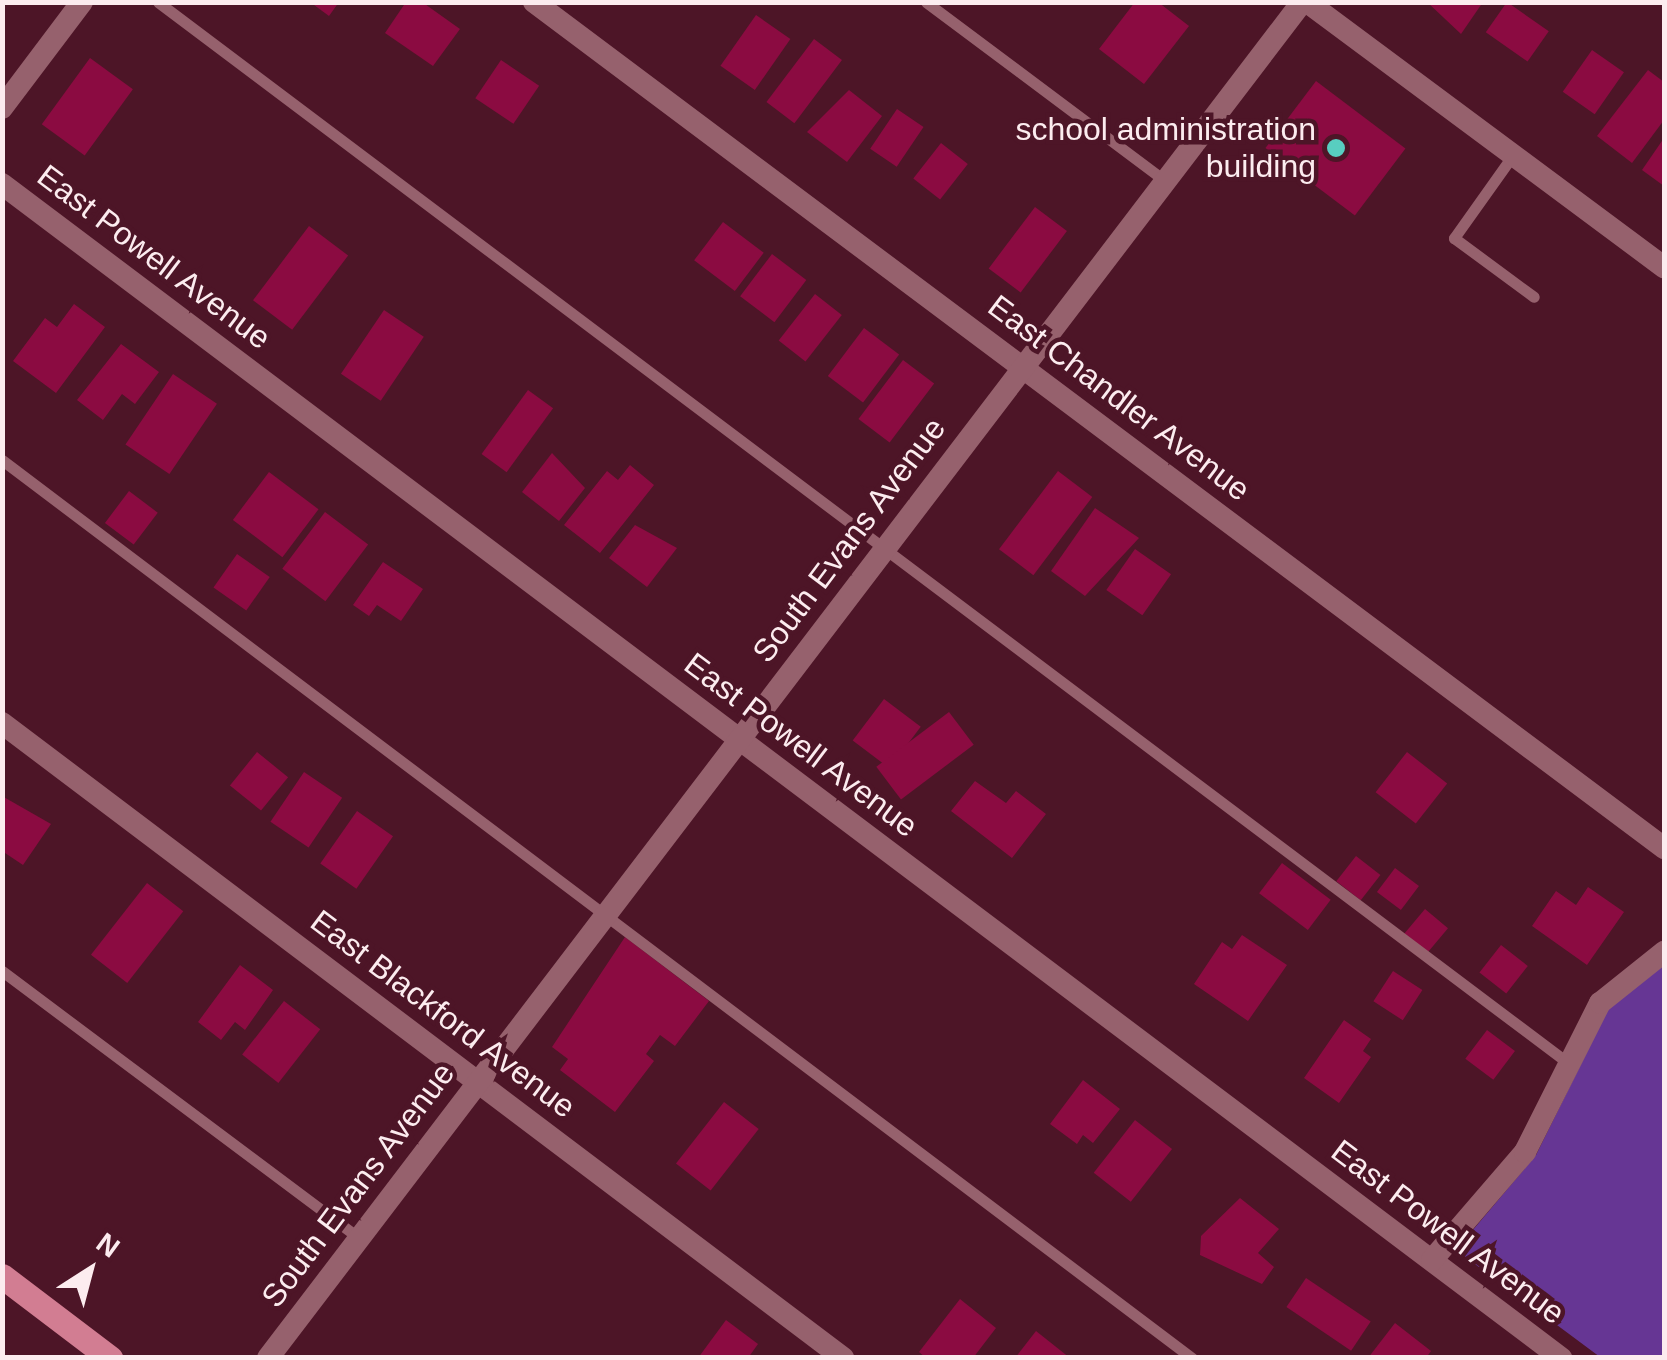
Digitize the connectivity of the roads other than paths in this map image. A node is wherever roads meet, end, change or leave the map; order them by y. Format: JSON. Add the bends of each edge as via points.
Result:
{"nodes":[{"id":1,"x":82,"y":2,"type":"edge"},
{"id":2,"x":158,"y":2,"type":"edge"},
{"id":3,"x":534,"y":2,"type":"edge"},
{"id":4,"x":926,"y":2,"type":"edge"},
{"id":5,"x":1305,"y":2,"type":"edge"},
{"id":6,"x":2,"y":108,"type":"edge"},
{"id":7,"x":1513,"y":155,"type":"junction"},
{"id":8,"x":1165,"y":180,"type":"junction"},
{"id":9,"x":2,"y":184,"type":"edge"},
{"id":10,"x":1664,"y":266,"type":"edge"},
{"id":11,"x":1534,"y":297,"type":"dead end"},
{"id":12,"x":1023,"y":366,"type":"junction"},
{"id":13,"x":2,"y":460,"type":"edge"},
{"id":14,"x":881,"y":552,"type":"junction"},
{"id":15,"x":2,"y":723,"type":"edge"},
{"id":16,"x":740,"y":738,"type":"junction"},
{"id":17,"x":1664,"y":848,"type":"edge"},
{"id":18,"x":606,"y":913,"type":"junction"},
{"id":19,"x":1664,"y":952,"type":"edge"},
{"id":20,"x":2,"y":970,"type":"edge"},
{"id":21,"x":1568,"y":1063,"type":"junction"},
{"id":22,"x":478,"y":1081,"type":"junction"},
{"id":23,"x":359,"y":1238,"type":"junction"},
{"id":24,"x":1432,"y":1260,"type":"junction"},
{"id":25,"x":2,"y":1276,"type":"edge"},
{"id":26,"x":110,"y":1358,"type":"edge"},
{"id":27,"x":268,"y":1358,"type":"edge"},
{"id":28,"x":843,"y":1358,"type":"edge"},
{"id":29,"x":1192,"y":1358,"type":"edge"},
{"id":30,"x":1561,"y":1358,"type":"edge"}],
"edges":[{"from":1,"to":6,"type":"street"},
{"from":2,"to":14,"type":"lane"},
{"from":3,"to":12,"type":"street","name":"East Chandler Avenue"},
{"from":4,"to":8,"type":"lane"},
{"from":5,"to":7,"type":"street"},
{"from":5,"to":8,"type":"street","name":"South Evans Avenue"},
{"from":7,"to":10,"type":"street"},
{"from":7,"to":11,"type":"lane","via":[[1454,238]]},
{"from":8,"to":12,"type":"street","name":"South Evans Avenue"},
{"from":9,"to":16,"type":"street","name":"East Powell Avenue"},
{"from":12,"to":14,"type":"street","name":"South Evans Avenue"},
{"from":12,"to":17,"type":"street","name":"East Chandler Avenue"},
{"from":13,"to":18,"type":"lane"},
{"from":14,"to":16,"type":"street","name":"South Evans Avenue"},
{"from":14,"to":21,"type":"lane"},
{"from":15,"to":22,"type":"street","name":"East Blackford Avenue"},
{"from":16,"to":18,"type":"street","name":"South Evans Avenue"},
{"from":16,"to":24,"type":"street","name":"East Powell Avenue"},
{"from":18,"to":22,"type":"street","name":"South Evans Avenue"},
{"from":18,"to":29,"type":"lane"},
{"from":19,"to":21,"type":"street","via":[[1600,1002]]},
{"from":20,"to":23,"type":"lane"},
{"from":21,"to":24,"type":"street","via":[[1525,1152]]},
{"from":22,"to":23,"type":"street","name":"South Evans Avenue"},
{"from":22,"to":28,"type":"street","name":"East Blackford Avenue"},
{"from":23,"to":27,"type":"street","name":"South Evans Avenue"},
{"from":24,"to":30,"type":"street","name":"East Powell Avenue"},
{"from":25,"to":26,"type":"street"}]}
